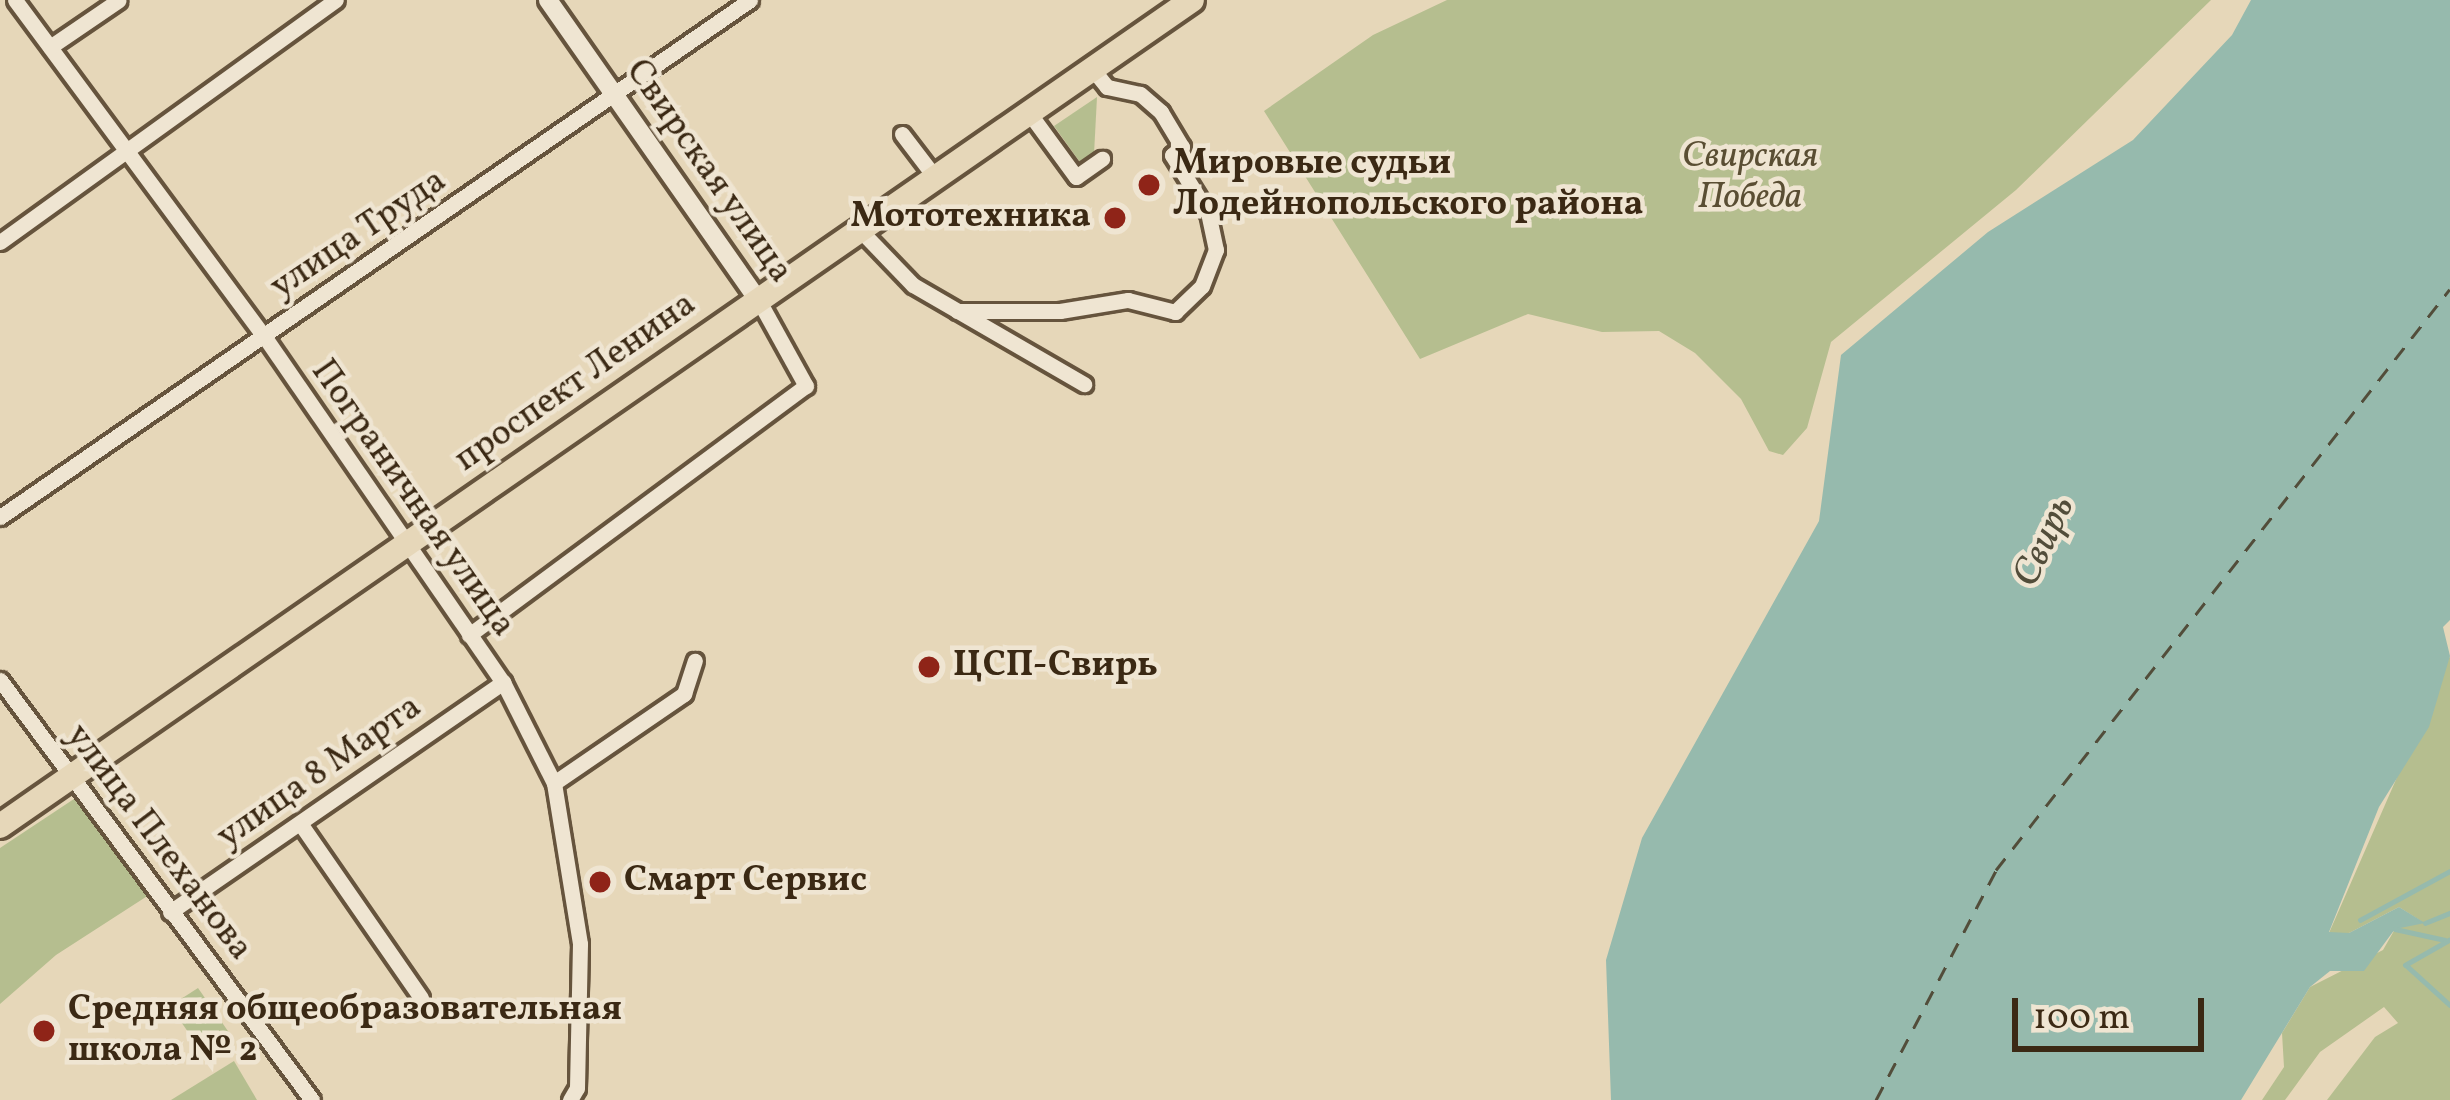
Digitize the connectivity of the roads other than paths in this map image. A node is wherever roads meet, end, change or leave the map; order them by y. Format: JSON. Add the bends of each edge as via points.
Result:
{"nodes":[{"id":1,"x":14,"y":0,"type":"edge"},
{"id":2,"x":119,"y":0,"type":"edge"},
{"id":3,"x":336,"y":0,"type":"edge"},
{"id":4,"x":548,"y":0,"type":"edge"},
{"id":5,"x":750,"y":0,"type":"edge"},
{"id":6,"x":1192,"y":0,"type":"edge"},
{"id":7,"x":0,"y":9,"type":"edge"},
{"id":8,"x":50,"y":47,"type":"junction"},
{"id":9,"x":1091,"y":67,"type":"junction"},
{"id":10,"x":616,"y":95,"type":"junction"},
{"id":11,"x":1027,"y":110,"type":"junction"},
{"id":12,"x":902,"y":134,"type":"dead end"},
{"id":13,"x":124,"y":149,"type":"junction"},
{"id":14,"x":1102,"y":159,"type":"dead end"},
{"id":15,"x":934,"y":176,"type":"junction"},
{"id":16,"x":861,"y":231,"type":"junction"},
{"id":17,"x":0,"y":242,"type":"edge"},
{"id":18,"x":758,"y":301,"type":"junction"},
{"id":19,"x":957,"y":311,"type":"junction"},
{"id":20,"x":264,"y":336,"type":"junction"},
{"id":21,"x":1084,"y":384,"type":"dead end"},
{"id":22,"x":0,"y":517,"type":"edge"},
{"id":23,"x":405,"y":546,"type":"junction"},
{"id":24,"x":469,"y":635,"type":"junction"},
{"id":25,"x":695,"y":661,"type":"dead end"},
{"id":26,"x":0,"y":680,"type":"edge"},
{"id":27,"x":502,"y":682,"type":"junction"},
{"id":28,"x":71,"y":777,"type":"junction"},
{"id":29,"x":554,"y":783,"type":"junction"},
{"id":30,"x":0,"y":826,"type":"edge"},
{"id":31,"x":302,"y":826,"type":"junction"},
{"id":32,"x":170,"y":912,"type":"junction"},
{"id":33,"x":421,"y":998,"type":"dead end"},
{"id":34,"x":312,"y":1100,"type":"edge"},
{"id":35,"x":569,"y":1100,"type":"edge"}],
"edges":[{"from":1,"to":7,"type":"street"},
{"from":1,"to":8,"type":"street","name":"Пограничная улица"},
{"from":2,"to":8,"type":"street"},
{"from":3,"to":13,"type":"street"},
{"from":4,"to":10,"type":"street","name":"Свирская улица"},
{"from":5,"to":10,"type":"street","name":"улица Труда"},
{"from":6,"to":9,"type":"main road","name":"проспект Ленина"},
{"from":8,"to":13,"type":"street","name":"Пограничная улица"},
{"from":9,"to":11,"type":"main road","name":"проспект Ленина"},
{"from":9,"to":19,"type":"street","via":[[1106,87],[1140,94],[1161,112],[1182,147],[1172,155],[1208,213],[1216,250],[1202,286],[1175,312],[1128,301],[1060,311]]},
{"from":10,"to":18,"type":"street","name":"Свирская улица"},
{"from":10,"to":20,"type":"street","name":"улица Труда"},
{"from":11,"to":14,"type":"street","via":[[1076,177]]},
{"from":11,"to":15,"type":"main road","name":"проспект Ленина"},
{"from":12,"to":15,"type":"street"},
{"from":13,"to":17,"type":"street"},
{"from":13,"to":20,"type":"street","name":"Пограничная улица"},
{"from":15,"to":16,"type":"main road","name":"проспект Ленина"},
{"from":16,"to":18,"type":"main road","name":"проспект Ленина"},
{"from":16,"to":19,"type":"street","via":[[911,283]]},
{"from":18,"to":23,"type":"main road","name":"проспект Ленина"},
{"from":18,"to":24,"type":"street","name":"Свирская улица","via":[[806,386]]},
{"from":19,"to":21,"type":"street"},
{"from":20,"to":22,"type":"street","name":"улица Труда"},
{"from":20,"to":23,"type":"street","name":"Пограничная улица"},
{"from":23,"to":24,"type":"street","name":"Пограничная улица"},
{"from":23,"to":28,"type":"main road","name":"проспект Ленина"},
{"from":24,"to":27,"type":"street","name":"Пограничная улица"},
{"from":25,"to":29,"type":"street","via":[[684,694]]},
{"from":26,"to":28,"type":"street","name":"улица Плеханова"},
{"from":27,"to":29,"type":"street","name":"Пограничная улица"},
{"from":27,"to":31,"type":"street","name":"улица 8 Марта"},
{"from":28,"to":30,"type":"main road","name":"проспект Ленина"},
{"from":28,"to":32,"type":"street","name":"улица Плеханова"},
{"from":29,"to":35,"type":"street","name":"Пограничная улица","via":[[580,944],[577,1088]]},
{"from":31,"to":32,"type":"street","name":"улица 8 Марта"},
{"from":31,"to":33,"type":"street"},
{"from":32,"to":34,"type":"street","name":"улица Плеханова"}]}
